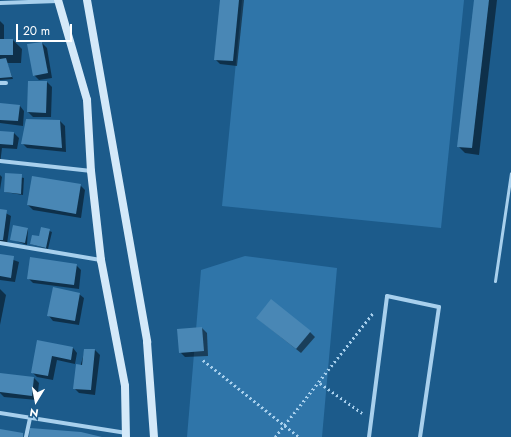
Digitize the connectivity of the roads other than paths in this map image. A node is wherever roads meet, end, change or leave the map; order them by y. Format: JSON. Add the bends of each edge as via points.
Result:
{"nodes":[{"id":1,"x":87,"y":0,"type":"edge"},
{"id":2,"x":58,"y":1,"type":"edge"},
{"id":3,"x":0,"y":3,"type":"edge"},
{"id":4,"x":0,"y":83,"type":"edge"},
{"id":5,"x":6,"y":83,"type":"dead end"},
{"id":6,"x":0,"y":161,"type":"edge"},
{"id":7,"x":91,"y":171,"type":"junction"},
{"id":8,"x":511,"y":173,"type":"edge"},
{"id":9,"x":0,"y":244,"type":"edge"},
{"id":10,"x":101,"y":260,"type":"junction"},
{"id":11,"x":495,"y":281,"type":"dead end"},
{"id":12,"x":0,"y":413,"type":"edge"},
{"id":13,"x":30,"y":418,"type":"junction"},
{"id":14,"x":126,"y":435,"type":"edge"},
{"id":15,"x":26,"y":437,"type":"edge"},
{"id":16,"x":154,"y":437,"type":"edge"},
{"id":17,"x":369,"y":437,"type":"edge"},
{"id":18,"x":420,"y":437,"type":"edge"}],
"edges":[{"from":1,"to":16,"type":"main road","via":[[146,342]]},
{"from":2,"to":3,"type":"street"},
{"from":2,"to":7,"type":"main road","via":[[87,100]]},
{"from":4,"to":5,"type":"street"},
{"from":6,"to":7,"type":"street"},
{"from":7,"to":10,"type":"main road"},
{"from":8,"to":11,"type":"lane"},
{"from":9,"to":10,"type":"street"},
{"from":10,"to":14,"type":"main road","via":[[125,386]]},
{"from":12,"to":13,"type":"street"},
{"from":13,"to":14,"type":"street"},
{"from":13,"to":15,"type":"street"},
{"from":17,"to":18,"type":"street","via":[[386,296],[439,307]]}]}
